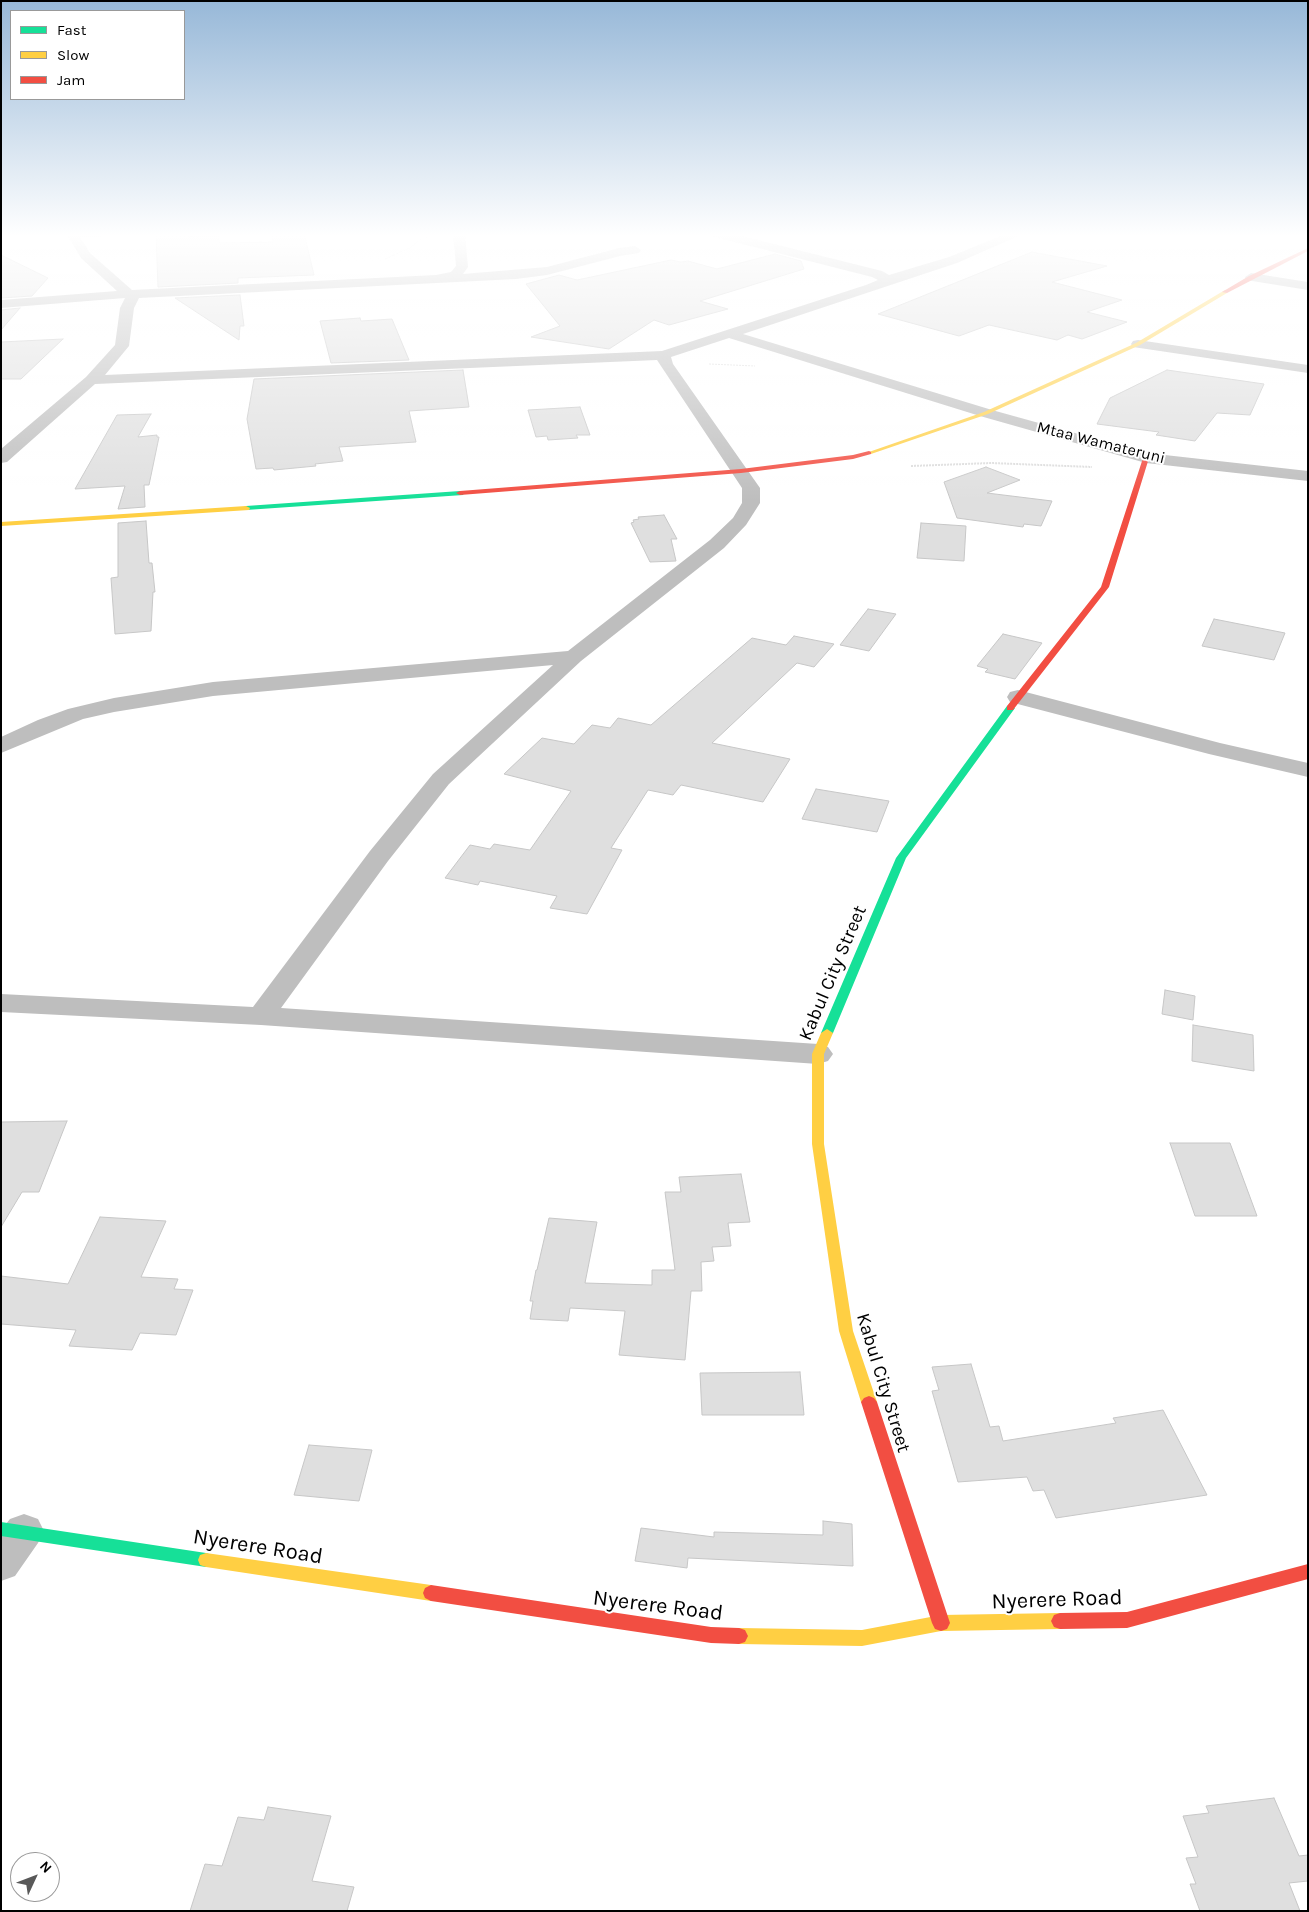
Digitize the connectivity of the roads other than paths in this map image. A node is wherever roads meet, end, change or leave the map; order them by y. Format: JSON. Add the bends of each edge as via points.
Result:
{"nodes":[{"id":1,"x":125,"y":322,"type":"edge"},
{"id":2,"x":766,"y":322,"type":"edge"},
{"id":3,"x":1175,"y":322,"type":"edge"},
{"id":4,"x":730,"y":334,"type":"junction"},
{"id":5,"x":1138,"y":344,"type":"junction"},
{"id":6,"x":663,"y":355,"type":"junction"},
{"id":7,"x":1308,"y":369,"type":"edge"},
{"id":8,"x":91,"y":380,"type":"junction"},
{"id":9,"x":986,"y":413,"type":"junction"},
{"id":10,"x":3,"y":455,"type":"edge"},
{"id":11,"x":1145,"y":463,"type":"junction"},
{"id":12,"x":741,"y":471,"type":"junction"},
{"id":13,"x":1308,"y":476,"type":"edge"},
{"id":14,"x":1,"y":524,"type":"edge"},
{"id":15,"x":574,"y":657,"type":"junction"},
{"id":16,"x":1018,"y":697,"type":"junction"},
{"id":17,"x":1,"y":746,"type":"edge"},
{"id":18,"x":1308,"y":770,"type":"edge"},
{"id":19,"x":1,"y":1003,"type":"edge"},
{"id":20,"x":261,"y":1016,"type":"junction"},
{"id":21,"x":818,"y":1054,"type":"junction"},
{"id":22,"x":12,"y":1530,"type":"edge"},
{"id":23,"x":1,"y":1562,"type":"edge"},
{"id":24,"x":1308,"y":1571,"type":"edge"},
{"id":25,"x":941,"y":1623,"type":"junction"}],
"edges":[{"from":1,"to":8,"type":"street","via":[[122,346]]},
{"from":2,"to":4,"type":"street"},
{"from":3,"to":5,"type":"street"},
{"from":4,"to":6,"type":"street"},
{"from":4,"to":9,"type":"street","name":"Mtaa Wamateruni"},
{"from":5,"to":7,"type":"street"},
{"from":5,"to":9,"type":"street"},
{"from":6,"to":8,"type":"street"},
{"from":6,"to":12,"type":"street","via":[[666,364]]},
{"from":8,"to":10,"type":"street"},
{"from":9,"to":11,"type":"street","name":"Mtaa Wamateruni"},
{"from":9,"to":12,"type":"street","via":[[854,457]]},
{"from":11,"to":13,"type":"street","name":"Mtaa Wamateruni"},
{"from":11,"to":16,"type":"street","name":"Kabul City Street","via":[[1105,587]]},
{"from":12,"to":14,"type":"street"},
{"from":12,"to":15,"type":"street","via":[[752,488],[751,503],[740,521],[717,544]]},
{"from":15,"to":17,"type":"street","via":[[223,688],[76,714]]},
{"from":15,"to":20,"type":"street","via":[[441,779],[373,864]]},
{"from":16,"to":18,"type":"street"},
{"from":16,"to":21,"type":"street","name":"Kabul City Street","via":[[901,858]]},
{"from":19,"to":20,"type":"street"},
{"from":20,"to":21,"type":"street"},
{"from":21,"to":25,"type":"street","name":"Kabul City Street","via":[[818,1144],[846,1331]]},
{"from":22,"to":23,"type":"street"},
{"from":22,"to":25,"type":"street","name":"Nyerere Road","via":[[711,1635],[862,1638]]},
{"from":24,"to":25,"type":"street","name":"Nyerere Road","via":[[1127,1620]]}]}
